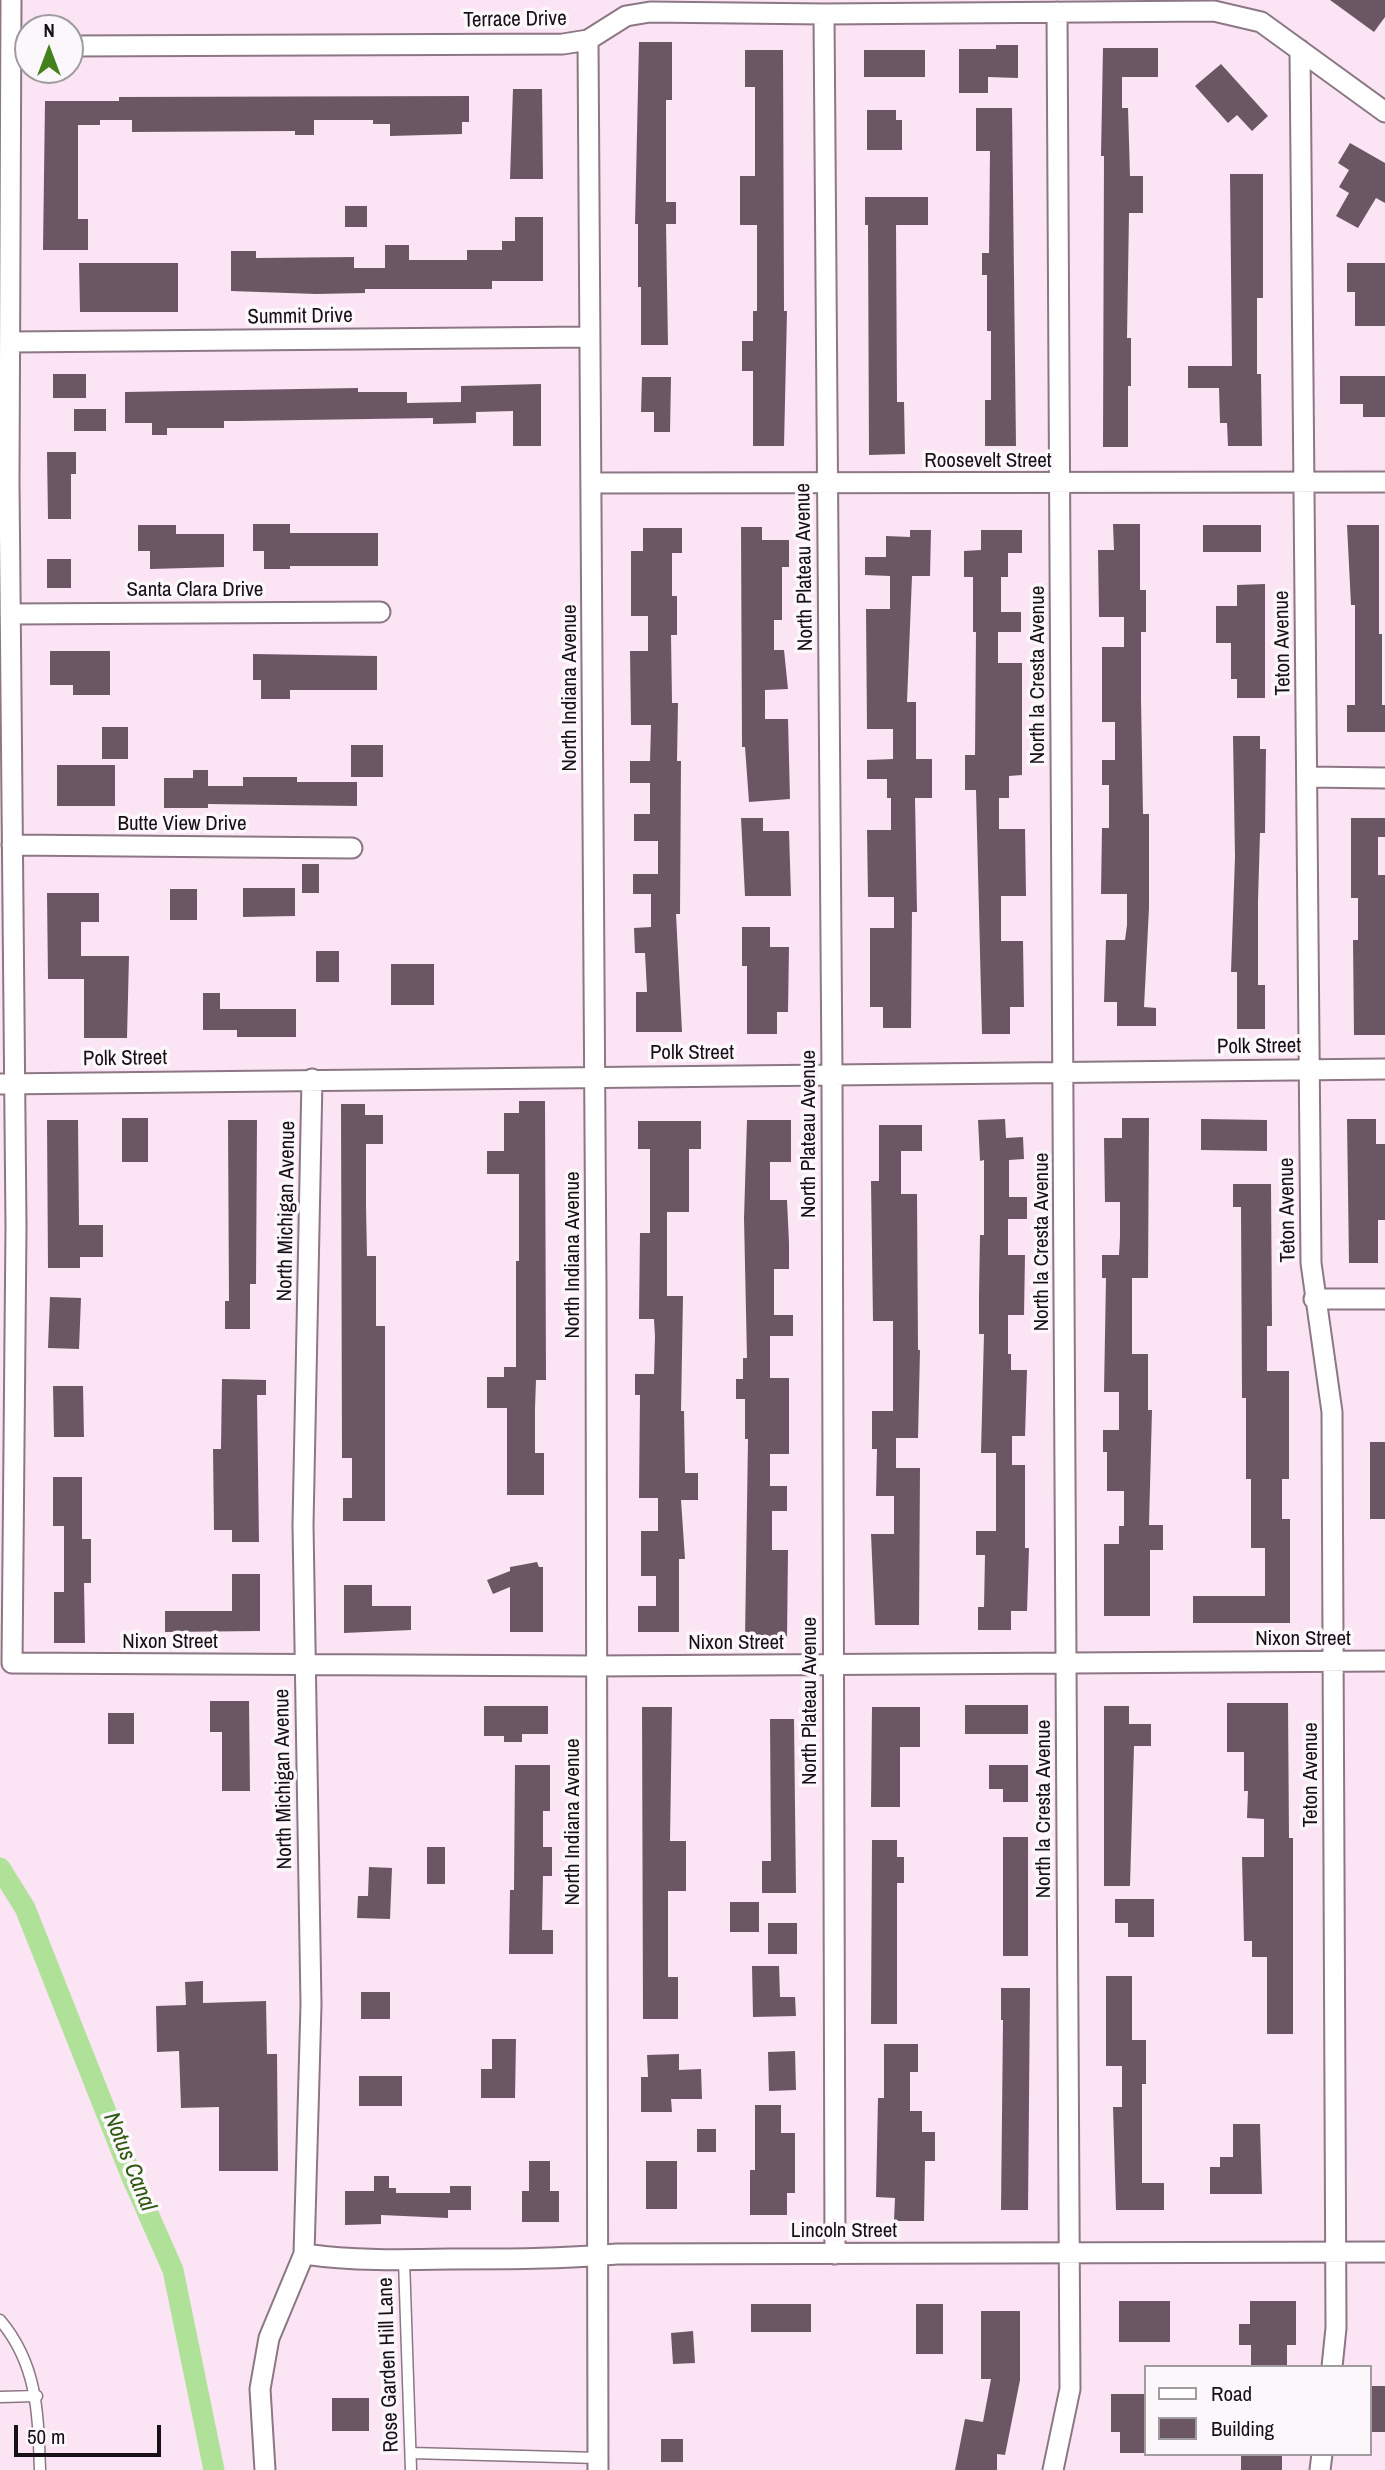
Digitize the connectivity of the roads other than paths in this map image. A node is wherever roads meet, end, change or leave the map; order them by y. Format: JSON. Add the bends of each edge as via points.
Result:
{"nodes":[{"id":1,"x":1057,"y":12,"type":"junction"},
{"id":2,"x":824,"y":14,"type":"junction"},
{"id":3,"x":588,"y":40,"type":"junction"},
{"id":4,"x":84,"y":46,"type":"edge"},
{"id":5,"x":1300,"y":50,"type":"junction"},
{"id":6,"x":17,"y":84,"type":"edge"},
{"id":7,"x":1385,"y":112,"type":"edge"},
{"id":8,"x":6,"y":203,"type":"edge"},
{"id":9,"x":590,"y":337,"type":"junction"},
{"id":10,"x":10,"y":342,"type":"junction"},
{"id":11,"x":5,"y":482,"type":"edge"},
{"id":12,"x":1385,"y":482,"type":"edge"},
{"id":13,"x":591,"y":483,"type":"junction"},
{"id":14,"x":1304,"y":483,"type":"junction"},
{"id":15,"x":827,"y":484,"type":"junction"},
{"id":16,"x":1059,"y":484,"type":"junction"},
{"id":17,"x":380,"y":612,"type":"dead end"},
{"id":18,"x":10,"y":614,"type":"junction"},
{"id":19,"x":1307,"y":777,"type":"junction"},
{"id":20,"x":1385,"y":778,"type":"edge"},
{"id":21,"x":12,"y":845,"type":"junction"},
{"id":22,"x":352,"y":848,"type":"dead end"},
{"id":23,"x":7,"y":947,"type":"edge"},
{"id":24,"x":1307,"y":1069,"type":"junction"},
{"id":25,"x":1385,"y":1069,"type":"edge"},
{"id":26,"x":1063,"y":1072,"type":"junction"},
{"id":27,"x":832,"y":1075,"type":"junction"},
{"id":28,"x":595,"y":1076,"type":"junction"},
{"id":29,"x":312,"y":1079,"type":"junction"},
{"id":30,"x":7,"y":1084,"type":"edge"},
{"id":31,"x":1314,"y":1299,"type":"junction"},
{"id":32,"x":1385,"y":1299,"type":"edge"},
{"id":33,"x":7,"y":1376,"type":"edge"},
{"id":34,"x":1334,"y":1661,"type":"junction"},
{"id":35,"x":1385,"y":1661,"type":"edge"},
{"id":36,"x":1067,"y":1664,"type":"junction"},
{"id":37,"x":305,"y":1665,"type":"junction"},
{"id":38,"x":832,"y":1665,"type":"junction"},
{"id":39,"x":595,"y":1666,"type":"junction"},
{"id":40,"x":1335,"y":2252,"type":"junction"},
{"id":41,"x":1385,"y":2252,"type":"edge"},
{"id":42,"x":304,"y":2254,"type":"junction"},
{"id":43,"x":835,"y":2254,"type":"junction"},
{"id":44,"x":1068,"y":2254,"type":"junction"},
{"id":45,"x":596,"y":2256,"type":"junction"},
{"id":46,"x":404,"y":2260,"type":"junction"},
{"id":47,"x":0,"y":2320,"type":"edge"},
{"id":48,"x":1332,"y":2365,"type":"edge"},
{"id":49,"x":37,"y":2396,"type":"junction"},
{"id":50,"x":0,"y":2397,"type":"edge"},
{"id":51,"x":411,"y":2453,"type":"junction"},
{"id":52,"x":598,"y":2464,"type":"edge"},
{"id":53,"x":40,"y":2470,"type":"edge"},
{"id":54,"x":265,"y":2470,"type":"edge"},
{"id":55,"x":411,"y":2470,"type":"edge"},
{"id":56,"x":1054,"y":2470,"type":"edge"}],
"edges":[{"from":1,"to":2,"type":"street","name":"Terrace Drive"},
{"from":1,"to":5,"type":"street","name":"Terrace Drive","via":[[1214,11],[1261,22]]},
{"from":1,"to":16,"type":"street","name":"North la Cresta Avenue"},
{"from":2,"to":3,"type":"street","name":"Terrace Drive","via":[[650,12],[626,16]]},
{"from":2,"to":15,"type":"street","name":"North Plateau Avenue"},
{"from":3,"to":4,"type":"street","name":"Terrace Drive","via":[[563,44]]},
{"from":3,"to":9,"type":"street","name":"North Indiana Avenue"},
{"from":5,"to":7,"type":"street","name":"Terrace Drive"},
{"from":5,"to":14,"type":"street","name":"Teton Avenue"},
{"from":6,"to":8,"type":"street"},
{"from":8,"to":10,"type":"street"},
{"from":9,"to":10,"type":"street","name":"Summit Drive"},
{"from":9,"to":13,"type":"street","name":"North Indiana Avenue"},
{"from":10,"to":11,"type":"street"},
{"from":11,"to":18,"type":"street"},
{"from":12,"to":14,"type":"street","name":"Roosevelt Street"},
{"from":13,"to":15,"type":"street","name":"Roosevelt Street"},
{"from":13,"to":28,"type":"street","name":"North Indiana Avenue"},
{"from":14,"to":16,"type":"street","name":"Roosevelt Street"},
{"from":14,"to":19,"type":"street","name":"Teton Avenue"},
{"from":15,"to":16,"type":"street","name":"Roosevelt Street"},
{"from":15,"to":27,"type":"street","name":"North Plateau Avenue"},
{"from":16,"to":26,"type":"street","name":"North la Cresta Avenue"},
{"from":17,"to":18,"type":"street","name":"Santa Clara Drive"},
{"from":18,"to":21,"type":"street"},
{"from":19,"to":20,"type":"street"},
{"from":19,"to":24,"type":"street","name":"Teton Avenue"},
{"from":21,"to":22,"type":"street","name":"Butte View Drive"},
{"from":21,"to":23,"type":"street"},
{"from":23,"to":30,"type":"street"},
{"from":24,"to":25,"type":"street","name":"Polk Street"},
{"from":24,"to":26,"type":"street","name":"Polk Street"},
{"from":24,"to":31,"type":"street","name":"Teton Avenue"},
{"from":26,"to":27,"type":"street","name":"Polk Street"},
{"from":26,"to":36,"type":"street","name":"North la Cresta Avenue"},
{"from":27,"to":28,"type":"street","name":"Polk Street"},
{"from":27,"to":38,"type":"street","name":"North Plateau Avenue"},
{"from":28,"to":29,"type":"street","name":"Polk Street"},
{"from":28,"to":39,"type":"street","name":"North Indiana Avenue"},
{"from":29,"to":30,"type":"street","name":"Polk Street"},
{"from":29,"to":37,"type":"street","name":"North Michigan Avenue","via":[[303,1525]]},
{"from":30,"to":33,"type":"street"},
{"from":31,"to":32,"type":"street"},
{"from":31,"to":34,"type":"street","name":"Teton Avenue","via":[[1332,1412]]},
{"from":33,"to":37,"type":"street","name":"Nixon Street","via":[[12,1663]]},
{"from":34,"to":35,"type":"street","name":"Nixon Street"},
{"from":34,"to":36,"type":"street","name":"Nixon Street"},
{"from":34,"to":40,"type":"street","name":"Teton Avenue"},
{"from":36,"to":38,"type":"street","name":"Nixon Street"},
{"from":36,"to":44,"type":"street","name":"North la Cresta Avenue"},
{"from":37,"to":39,"type":"street","name":"Nixon Street"},
{"from":37,"to":42,"type":"street","name":"North Michigan Avenue","via":[[311,2005]]},
{"from":38,"to":39,"type":"street","name":"Nixon Street"},
{"from":38,"to":43,"type":"street","name":"North Plateau Avenue"},
{"from":39,"to":45,"type":"street","name":"North Indiana Avenue"},
{"from":40,"to":41,"type":"street","name":"Lincoln Street"},
{"from":40,"to":44,"type":"street","name":"Lincoln Street"},
{"from":40,"to":48,"type":"street","name":"Teton Avenue"},
{"from":42,"to":46,"type":"street","name":"Lincoln Street","via":[[342,2260]]},
{"from":42,"to":54,"type":"street","name":"North Michigan Avenue","via":[[269,2338],[260,2389]]},
{"from":43,"to":44,"type":"street","name":"Lincoln Street"},
{"from":43,"to":45,"type":"street","name":"Lincoln Street"},
{"from":44,"to":56,"type":"street","name":"North la Cresta Avenue","via":[[1070,2389]]},
{"from":45,"to":46,"type":"street","name":"Lincoln Street"},
{"from":45,"to":52,"type":"street","name":"North Indiana Avenue"},
{"from":46,"to":51,"type":"lane","name":"Rose Garden Hill Lane"},
{"from":47,"to":49,"type":"lane","via":[[17,2340]]},
{"from":49,"to":50,"type":"lane"},
{"from":49,"to":53,"type":"lane"},
{"from":51,"to":52,"type":"lane"},
{"from":51,"to":55,"type":"lane","name":"Rose Garden Hill Lane"}]}
